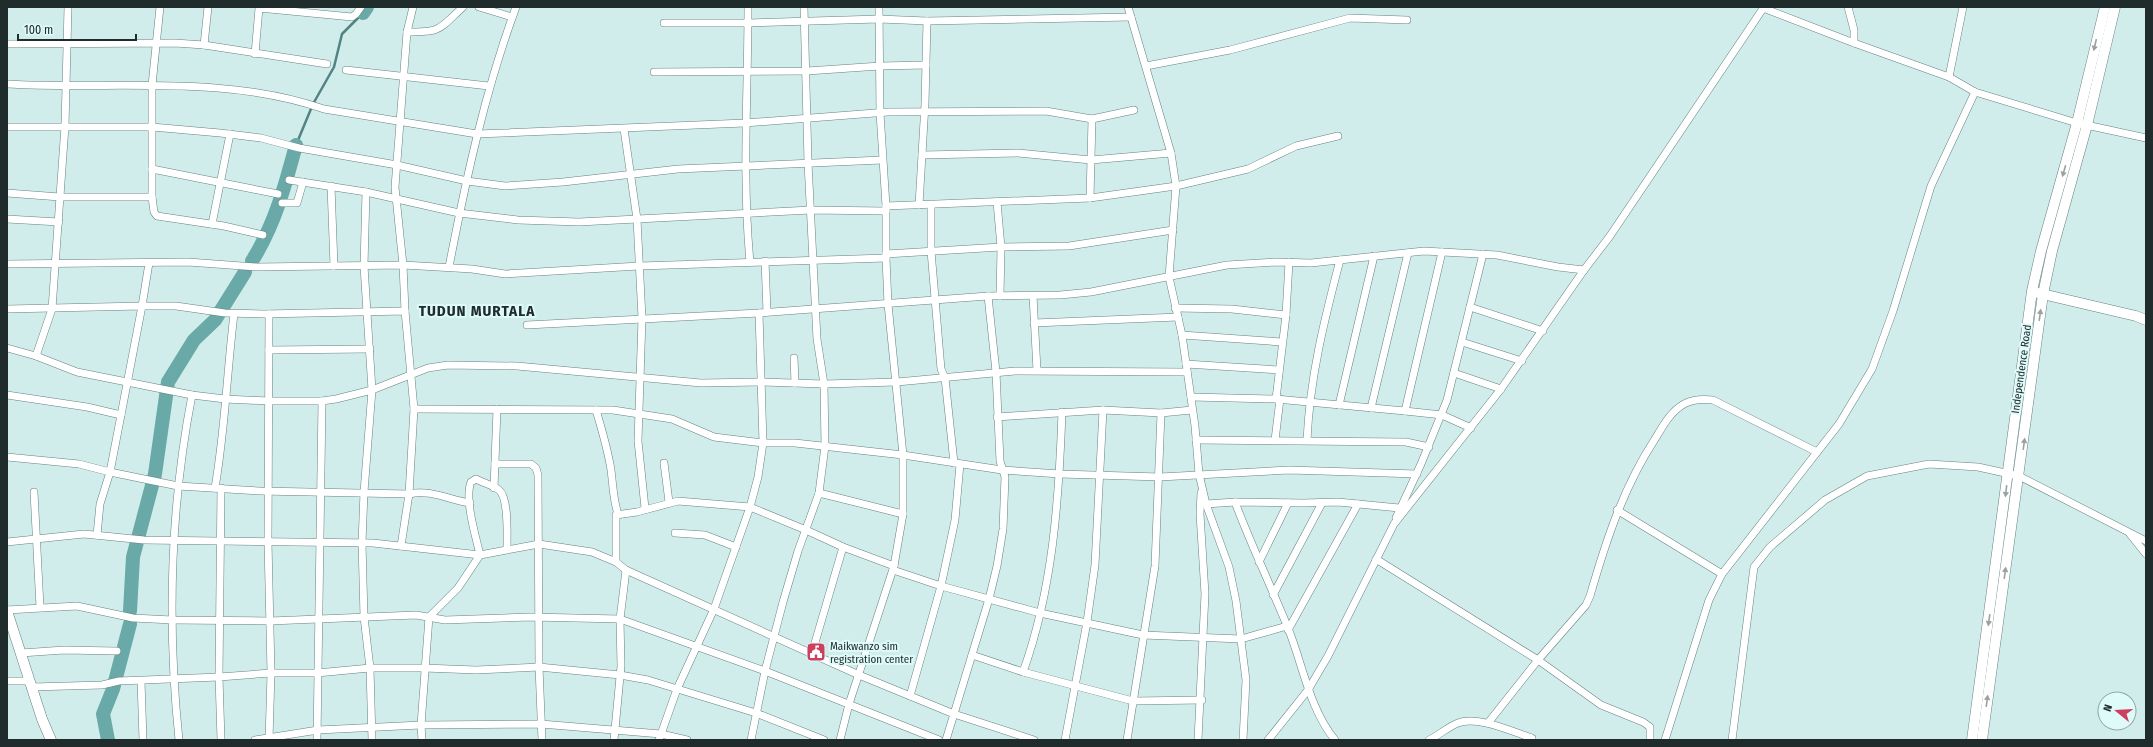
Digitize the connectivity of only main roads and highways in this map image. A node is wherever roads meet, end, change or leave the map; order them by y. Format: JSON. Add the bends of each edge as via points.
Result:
{"nodes":[{"id":1,"x":2104,"y":7,"type":"edge"},
{"id":2,"x":2115,"y":7,"type":"edge"},
{"id":3,"x":2082,"y":124,"type":"junction"},
{"id":4,"x":2032,"y":291,"type":"junction"},
{"id":5,"x":2043,"y":294,"type":"junction"},
{"id":6,"x":2146,"y":320,"type":"edge"},
{"id":7,"x":7,"y":610,"type":"edge"},
{"id":8,"x":51,"y":740,"type":"edge"},
{"id":9,"x":1972,"y":740,"type":"edge"},
{"id":10,"x":1982,"y":740,"type":"edge"}],
"edges":[{"from":1,"to":3,"type":"main road","name":"Independence Road","one_way":true},
{"from":2,"to":3,"type":"main road","name":"Independence Road"},
{"from":3,"to":4,"type":"main road","name":"Independence Road","one_way":true,"via":[[2041,251]]},
{"from":3,"to":5,"type":"main road","name":"Independence Road"},
{"from":4,"to":5,"type":"main road"},
{"from":4,"to":9,"type":"main road","name":"Independence Road","one_way":true},
{"from":5,"to":6,"type":"main road"},
{"from":10,"to":5,"type":"main road","name":"Independence Road","one_way":true},
{"from":7,"to":8,"type":"main road"}]}
